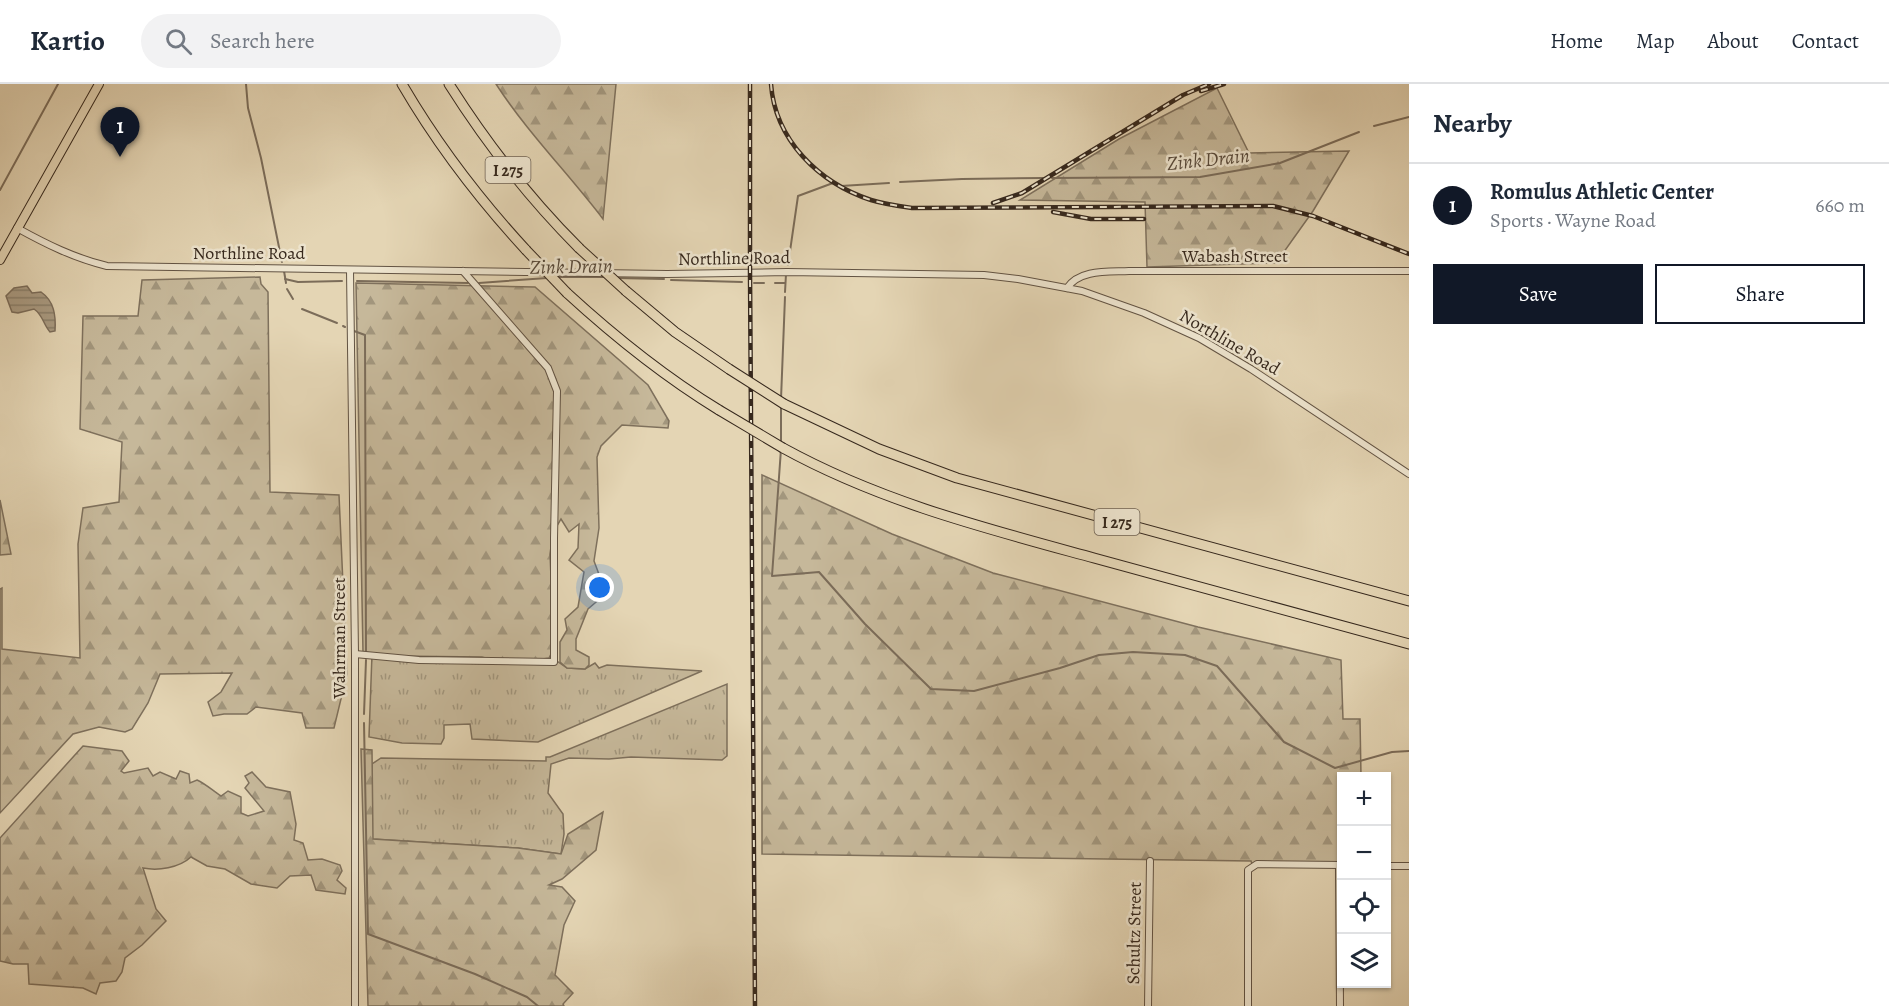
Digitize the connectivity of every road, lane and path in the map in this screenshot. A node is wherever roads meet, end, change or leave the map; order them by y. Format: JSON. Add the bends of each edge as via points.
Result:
{"nodes":[{"id":1,"x":99,"y":84,"type":"edge"},
{"id":2,"x":402,"y":84,"type":"edge"},
{"id":3,"x":449,"y":84,"type":"edge"},
{"id":4,"x":17,"y":228,"type":"junction"},
{"id":5,"x":0,"y":260,"type":"edge"},
{"id":6,"x":350,"y":270,"type":"junction"},
{"id":7,"x":1409,"y":270,"type":"edge"},
{"id":8,"x":463,"y":271,"type":"junction"},
{"id":9,"x":1067,"y":288,"type":"junction"},
{"id":10,"x":1409,"y":474,"type":"edge"},
{"id":11,"x":1409,"y":602,"type":"edge"},
{"id":12,"x":1409,"y":644,"type":"edge"},
{"id":13,"x":355,"y":654,"type":"junction"},
{"id":14,"x":1150,"y":861,"type":"dead end"},
{"id":15,"x":1337,"y":865,"type":"edge"},
{"id":16,"x":1391,"y":866,"type":"edge"},
{"id":17,"x":1409,"y":866,"type":"edge"},
{"id":18,"x":1340,"y":880,"type":"edge"},
{"id":19,"x":355,"y":1006,"type":"edge"},
{"id":20,"x":1148,"y":1006,"type":"edge"},
{"id":21,"x":1248,"y":1006,"type":"edge"},
{"id":22,"x":1340,"y":1006,"type":"edge"}],
"edges":[{"from":1,"to":4,"type":"main road"},
{"from":2,"to":12,"type":"highway","number":"I 275","bridge":true,"via":[[475,190],[567,293],[647,361],[783,448],[865,487],[942,515]]},
{"from":3,"to":11,"type":"highway","number":"I 275","bridge":true,"via":[[506,168],[579,248],[675,332],[784,404],[879,449],[957,478]]},
{"from":4,"to":5,"type":"main road"},
{"from":4,"to":6,"type":"street","name":"Northline Road","via":[[55,249],[107,266]]},
{"from":6,"to":8,"type":"street","name":"Northline Road"},
{"from":6,"to":13,"type":"street","name":"Wahrman Street"},
{"from":7,"to":9,"type":"street","name":"Wabash Street","via":[[1090,273],[1078,277]]},
{"from":8,"to":9,"type":"street","name":"Northline Road","via":[[984,275]]},
{"from":8,"to":13,"type":"street","via":[[548,368],[557,391],[554,662],[419,660]]},
{"from":9,"to":10,"type":"street","name":"Northline Road","via":[[1144,313],[1217,348]]},
{"from":13,"to":19,"type":"street","name":"Wahrman Street"},
{"from":14,"to":20,"type":"street","name":"Schultz Street"},
{"from":15,"to":21,"type":"street","via":[[1250,867],[1246,875]]},
{"from":16,"to":17,"type":"street"},
{"from":18,"to":22,"type":"street"}]}
